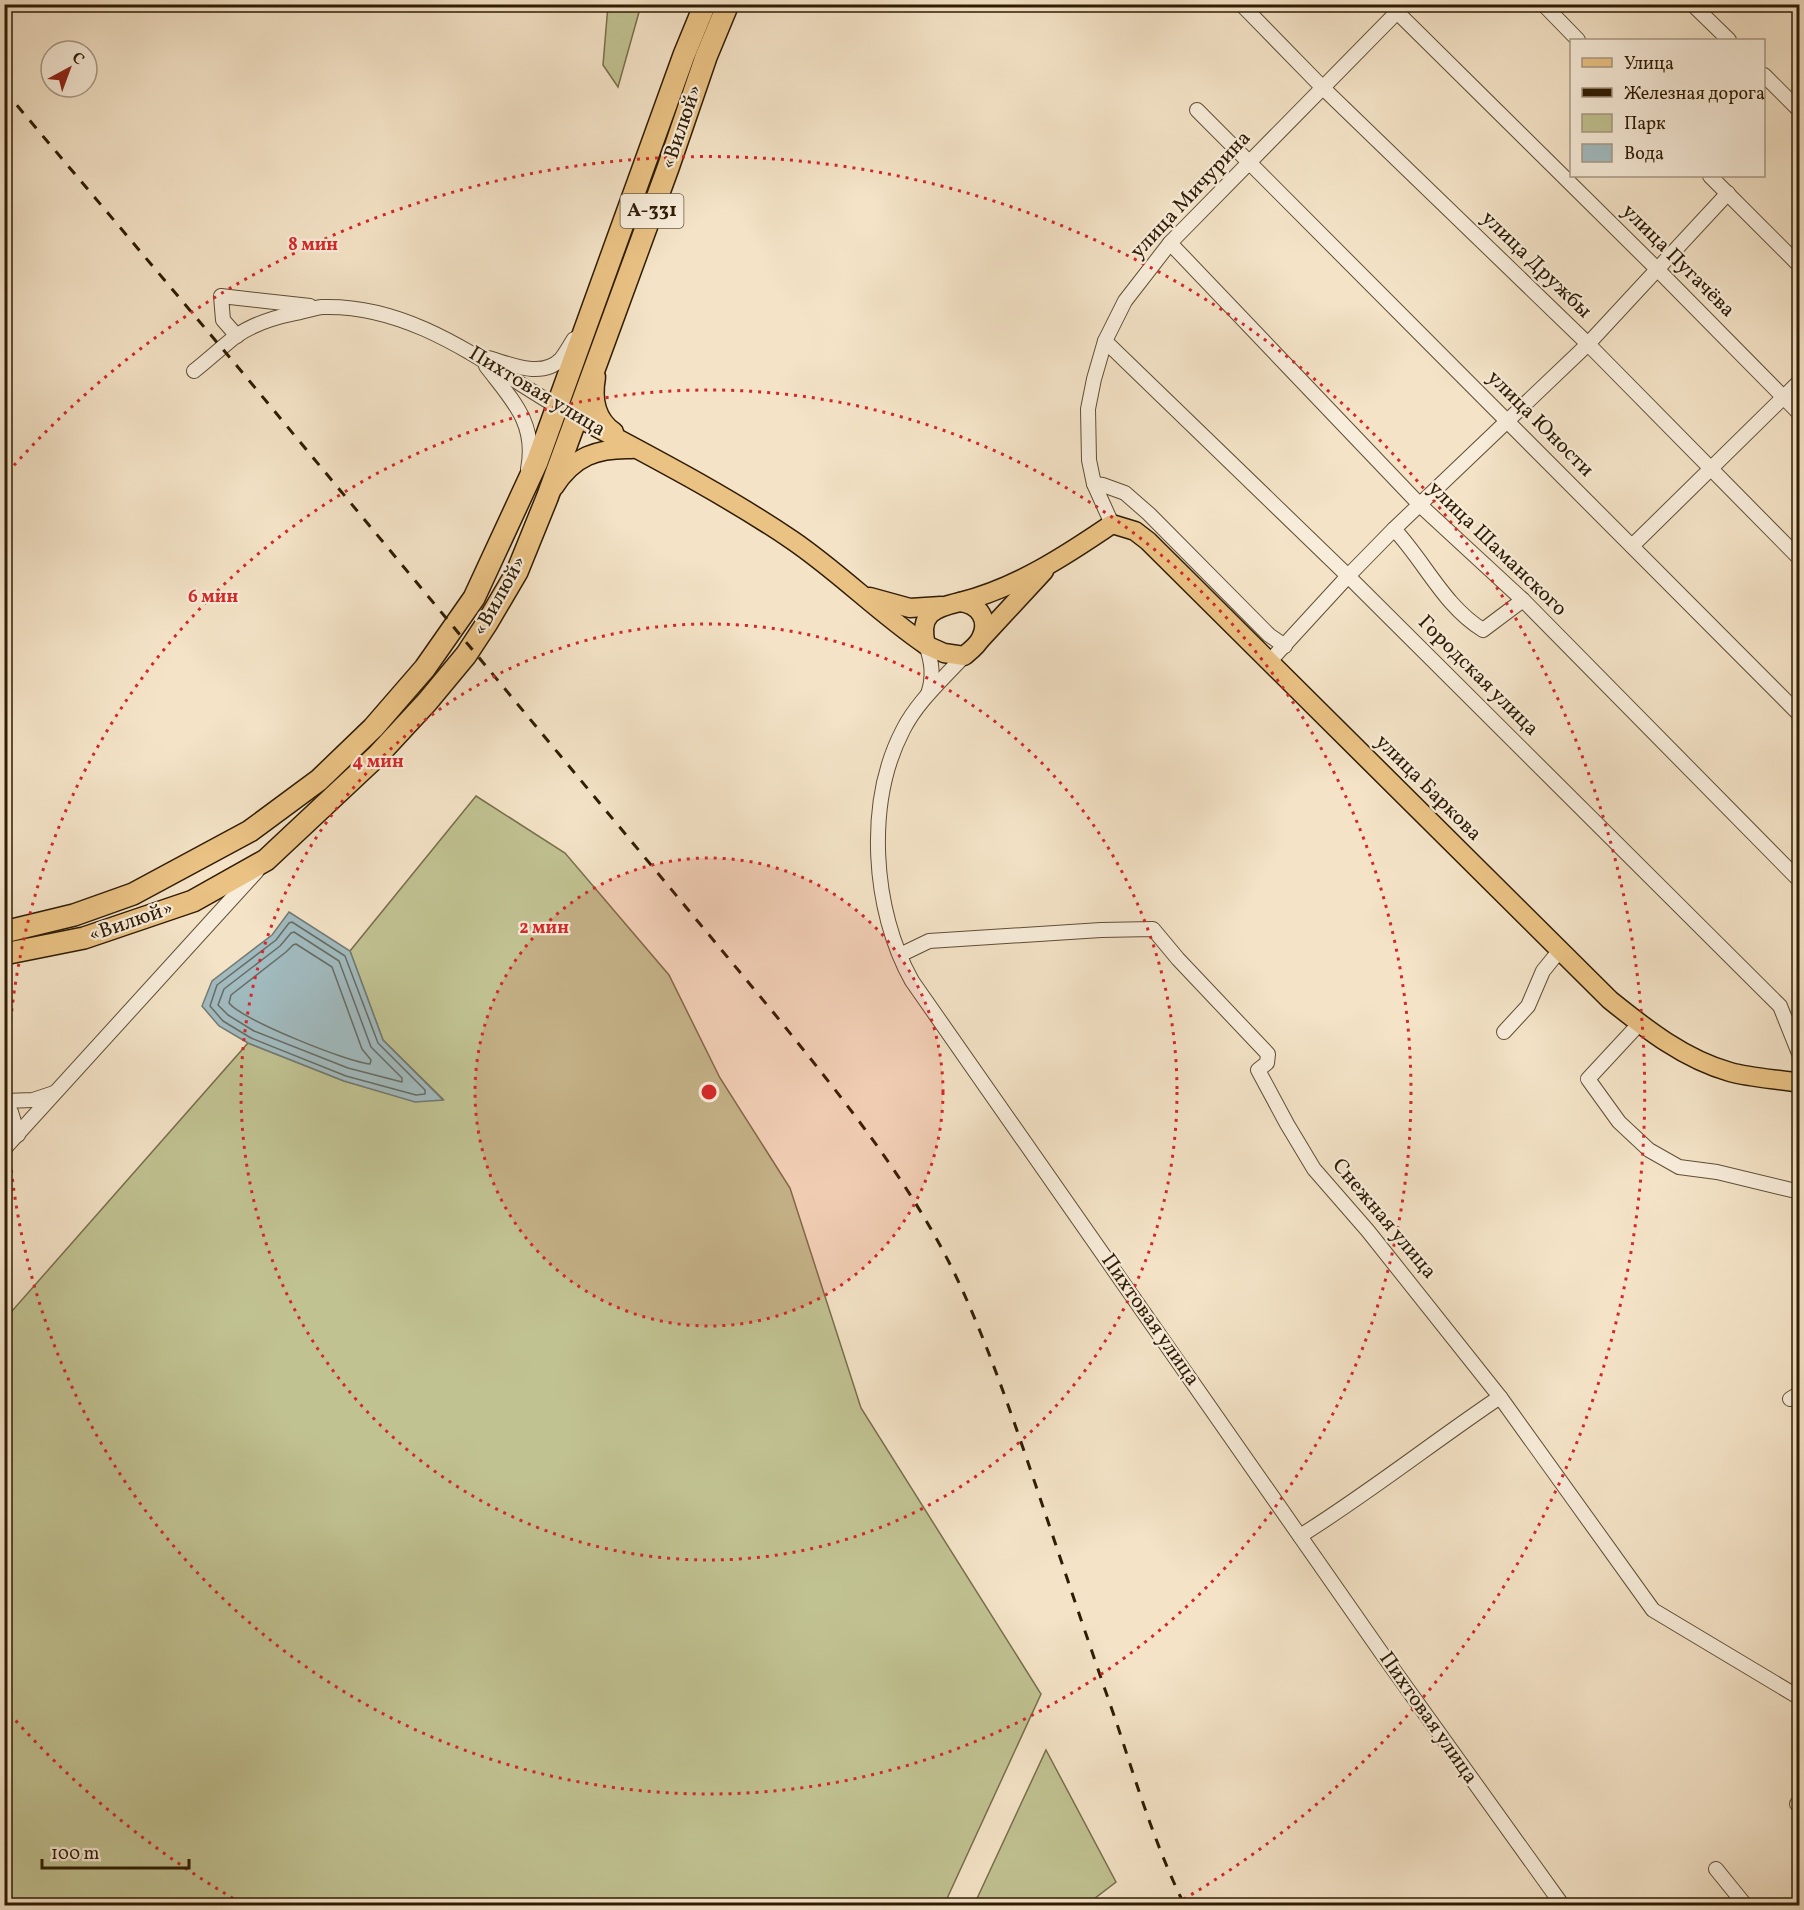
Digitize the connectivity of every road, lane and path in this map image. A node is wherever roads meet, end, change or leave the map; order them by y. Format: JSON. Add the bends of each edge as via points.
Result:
{"nodes":[{"id":1,"x":705,"y":4,"type":"edge"},
{"id":2,"x":728,"y":4,"type":"edge"},
{"id":3,"x":1240,"y":4,"type":"edge"},
{"id":4,"x":1543,"y":4,"type":"edge"},
{"id":5,"x":1692,"y":4,"type":"edge"},
{"id":6,"x":1401,"y":8,"type":"edge"},
{"id":7,"x":1577,"y":39,"type":"edge"},
{"id":8,"x":1728,"y":39,"type":"edge"},
{"id":9,"x":1765,"y":76,"type":"edge"},
{"id":10,"x":1322,"y":87,"type":"junction"},
{"id":11,"x":1197,"y":110,"type":"dead end"},
{"id":12,"x":1800,"y":111,"type":"edge"},
{"id":13,"x":1249,"y":163,"type":"junction"},
{"id":14,"x":1711,"y":177,"type":"edge"},
{"id":15,"x":1728,"y":193,"type":"junction"},
{"id":16,"x":1170,"y":243,"type":"junction"},
{"id":17,"x":1800,"y":266,"type":"edge"},
{"id":18,"x":1656,"y":268,"type":"junction"},
{"id":19,"x":321,"y":307,"type":"junction"},
{"id":20,"x":592,"y":311,"type":"junction"},
{"id":21,"x":237,"y":336,"type":"junction"},
{"id":22,"x":1105,"y":341,"type":"junction"},
{"id":23,"x":1588,"y":344,"type":"junction"},
{"id":24,"x":478,"y":355,"type":"junction"},
{"id":25,"x":600,"y":355,"type":"junction"},
{"id":26,"x":194,"y":371,"type":"dead end"},
{"id":27,"x":1800,"y":381,"type":"edge"},
{"id":28,"x":1783,"y":398,"type":"junction"},
{"id":29,"x":558,"y":407,"type":"junction"},
{"id":30,"x":1800,"y":414,"type":"edge"},
{"id":31,"x":577,"y":417,"type":"junction"},
{"id":32,"x":1508,"y":421,"type":"junction"},
{"id":33,"x":641,"y":449,"type":"junction"},
{"id":34,"x":1710,"y":468,"type":"junction"},
{"id":35,"x":1094,"y":484,"type":"junction"},
{"id":36,"x":522,"y":494,"type":"junction"},
{"id":37,"x":547,"y":498,"type":"junction"},
{"id":38,"x":1420,"y":505,"type":"junction"},
{"id":39,"x":1112,"y":524,"type":"junction"},
{"id":40,"x":1394,"y":529,"type":"junction"},
{"id":41,"x":1632,"y":546,"type":"junction"},
{"id":42,"x":1800,"y":559,"type":"edge"},
{"id":43,"x":1049,"y":565,"type":"junction"},
{"id":44,"x":1348,"y":576,"type":"junction"},
{"id":45,"x":860,"y":593,"type":"junction"},
{"id":46,"x":1523,"y":600,"type":"junction"},
{"id":47,"x":960,"y":602,"type":"junction"},
{"id":48,"x":941,"y":606,"type":"junction"},
{"id":49,"x":980,"y":640,"type":"junction"},
{"id":50,"x":926,"y":645,"type":"junction"},
{"id":51,"x":1285,"y":646,"type":"junction"},
{"id":52,"x":964,"y":656,"type":"junction"},
{"id":53,"x":1269,"y":662,"type":"junction"},
{"id":54,"x":927,"y":696,"type":"junction"},
{"id":55,"x":1800,"y":715,"type":"edge"},
{"id":56,"x":266,"y":860,"type":"junction"},
{"id":57,"x":1800,"y":881,"type":"edge"},
{"id":58,"x":4,"y":932,"type":"edge"},
{"id":59,"x":1560,"y":950,"type":"junction"},
{"id":60,"x":4,"y":954,"type":"edge"},
{"id":61,"x":900,"y":955,"type":"junction"},
{"id":62,"x":1640,"y":1023,"type":"junction"},
{"id":63,"x":1504,"y":1032,"type":"dead end"},
{"id":64,"x":1800,"y":1056,"type":"edge"},
{"id":65,"x":1800,"y":1083,"type":"edge"},
{"id":66,"x":56,"y":1093,"type":"junction"},
{"id":67,"x":4,"y":1102,"type":"edge"},
{"id":68,"x":18,"y":1135,"type":"junction"},
{"id":69,"x":4,"y":1149,"type":"edge"},
{"id":70,"x":1800,"y":1192,"type":"edge"},
{"id":71,"x":1500,"y":1397,"type":"junction"},
{"id":72,"x":1300,"y":1536,"type":"junction"},
{"id":73,"x":1800,"y":1698,"type":"edge"},
{"id":74,"x":1716,"y":1869,"type":"dead end"},
{"id":75,"x":1563,"y":1905,"type":"edge"},
{"id":76,"x":1746,"y":1905,"type":"edge"}],
"edges":[{"from":1,"to":20,"type":"highway","name":"«Вилюй»","number":"А-331"},
{"from":2,"to":25,"type":"highway","name":"«Вилюй»","number":"А-331"},
{"from":3,"to":10,"type":"street","name":"улица Дружбы"},
{"from":4,"to":7,"type":"street"},
{"from":5,"to":8,"type":"street"},
{"from":6,"to":10,"type":"street","name":"улица Мичурина"},
{"from":6,"to":18,"type":"street","name":"улица Пугачёва"},
{"from":9,"to":12,"type":"street"},
{"from":10,"to":13,"type":"street","name":"улица Мичурина"},
{"from":10,"to":23,"type":"street","name":"улица Дружбы"},
{"from":11,"to":13,"type":"street","name":"улица Юности"},
{"from":13,"to":16,"type":"street","name":"улица Мичурина"},
{"from":13,"to":32,"type":"street","name":"улица Юности"},
{"from":14,"to":15,"type":"street"},
{"from":15,"to":17,"type":"street"},
{"from":15,"to":18,"type":"street"},
{"from":16,"to":22,"type":"street","name":"улица Мичурина","via":[[1125,301]]},
{"from":16,"to":38,"type":"street","name":"улица Шаманского"},
{"from":18,"to":23,"type":"street"},
{"from":18,"to":28,"type":"street","name":"улица Пугачёва"},
{"from":19,"to":21,"type":"street","name":"Пихтовая улица","via":[[275,317]]},
{"from":19,"to":21,"type":"street","via":[[221,296],[223,320]]},
{"from":19,"to":24,"type":"street","name":"Пихтовая улица","via":[[367,310],[399,319],[433,331]]},
{"from":20,"to":24,"type":"street","via":[[555,365],[532,369]]},
{"from":20,"to":29,"type":"highway","name":"«Вилюй»","number":"А-331"},
{"from":21,"to":26,"type":"street","name":"Пихтовая улица"},
{"from":22,"to":35,"type":"street","name":"улица Мичурина","via":[[1088,409],[1089,460]]},
{"from":22,"to":44,"type":"street","name":"Городская улица"},
{"from":23,"to":32,"type":"street"},
{"from":23,"to":34,"type":"street","name":"улица Дружбы"},
{"from":24,"to":29,"type":"street","name":"Пихтовая улица"},
{"from":24,"to":36,"type":"street","via":[[516,404],[529,431],[530,458]]},
{"from":25,"to":31,"type":"highway","name":"«Вилюй»","number":"А-331"},
{"from":25,"to":33,"type":"main road","via":[[595,406],[610,429]]},
{"from":27,"to":28,"type":"street"},
{"from":28,"to":30,"type":"street","name":"улица Пугачёва"},
{"from":28,"to":34,"type":"street"},
{"from":29,"to":31,"type":"highway","name":"Пихтовая улица"},
{"from":29,"to":36,"type":"highway","name":"«Вилюй»","number":"А-331"},
{"from":31,"to":33,"type":"main road","name":"Пихтовая улица"},
{"from":31,"to":37,"type":"highway","name":"«Вилюй»","number":"А-331"},
{"from":32,"to":38,"type":"street"},
{"from":32,"to":41,"type":"street","name":"улица Юности"},
{"from":33,"to":37,"type":"main road","via":[[613,448],[583,457],[567,469]]},
{"from":33,"to":45,"type":"main road","name":"Пихтовая улица","via":[[792,540]]},
{"from":34,"to":41,"type":"street"},
{"from":34,"to":42,"type":"street","name":"улица Дружбы"},
{"from":35,"to":39,"type":"street","name":"улица Мичурина"},
{"from":35,"to":51,"type":"street","via":[[1125,493],[1269,635]]},
{"from":36,"to":58,"type":"highway","name":"«Вилюй»","number":"А-331","via":[[474,598],[450,635],[373,728],[319,780],[250,831],[133,894],[74,915]]},
{"from":37,"to":56,"type":"highway","name":"«Вилюй»","number":"А-331","via":[[517,572],[466,655],[378,754]]},
{"from":38,"to":40,"type":"street"},
{"from":38,"to":46,"type":"street","name":"улица Шаманского"},
{"from":39,"to":43,"type":"main road"},
{"from":39,"to":53,"type":"main road","name":"улица Баркова","via":[[1135,531],[1148,541]]},
{"from":40,"to":44,"type":"street"},
{"from":40,"to":46,"type":"street","via":[[1421,560],[1440,591],[1483,630]]},
{"from":41,"to":55,"type":"street","name":"улица Юности"},
{"from":43,"to":47,"type":"main road"},
{"from":43,"to":49,"type":"main road"},
{"from":44,"to":51,"type":"street"},
{"from":44,"to":64,"type":"street","name":"Городская улица","via":[[1780,1006]]},
{"from":45,"to":48,"type":"main road","name":"Пихтовая улица","via":[[910,608]]},
{"from":45,"to":50,"type":"main road","name":"Пихтовая улица"},
{"from":46,"to":57,"type":"street","name":"улица Шаманского"},
{"from":47,"to":48,"type":"main road"},
{"from":47,"to":49,"type":"main road","via":[[973,605],[982,615]]},
{"from":48,"to":50,"type":"main road","via":[[925,622]]},
{"from":49,"to":52,"type":"main road"},
{"from":50,"to":52,"type":"main road"},
{"from":50,"to":54,"type":"street","name":"Пихтовая улица","via":[[932,668]]},
{"from":51,"to":53,"type":"street"},
{"from":52,"to":54,"type":"street","name":"Пихтовая улица"},
{"from":53,"to":59,"type":"main road","name":"улица Баркова"},
{"from":54,"to":61,"type":"street","name":"Пихтовая улица","via":[[907,723],[891,756],[879,815],[880,877]]},
{"from":56,"to":60,"type":"highway","name":"«Вилюй»","number":"А-331","via":[[193,901],[84,938]]},
{"from":56,"to":66,"type":"street"},
{"from":59,"to":62,"type":"main road","name":"улица Баркова","via":[[1610,1000]]},
{"from":59,"to":63,"type":"street","via":[[1543,971],[1528,1006]]},
{"from":61,"to":71,"type":"street","name":"Снежная улица","via":[[929,941],[1153,929],[1268,1054],[1267,1063],[1258,1070],[1314,1169]]},
{"from":61,"to":72,"type":"street","name":"Пихтовая улица","via":[[912,981]]},
{"from":62,"to":65,"type":"main road","name":"улица Баркова","via":[[1683,1051],[1719,1068]]},
{"from":62,"to":70,"type":"street","via":[[1588,1079],[1619,1122],[1649,1150],[1678,1167],[1718,1172]]},
{"from":66,"to":67,"type":"street"},
{"from":66,"to":68,"type":"street"},
{"from":67,"to":68,"type":"street"},
{"from":68,"to":69,"type":"street"},
{"from":71,"to":72,"type":"street"},
{"from":71,"to":73,"type":"street","name":"Снежная улица","via":[[1653,1610]]},
{"from":72,"to":75,"type":"street","name":"Пихтовая улица"},
{"from":74,"to":76,"type":"street"}]}
